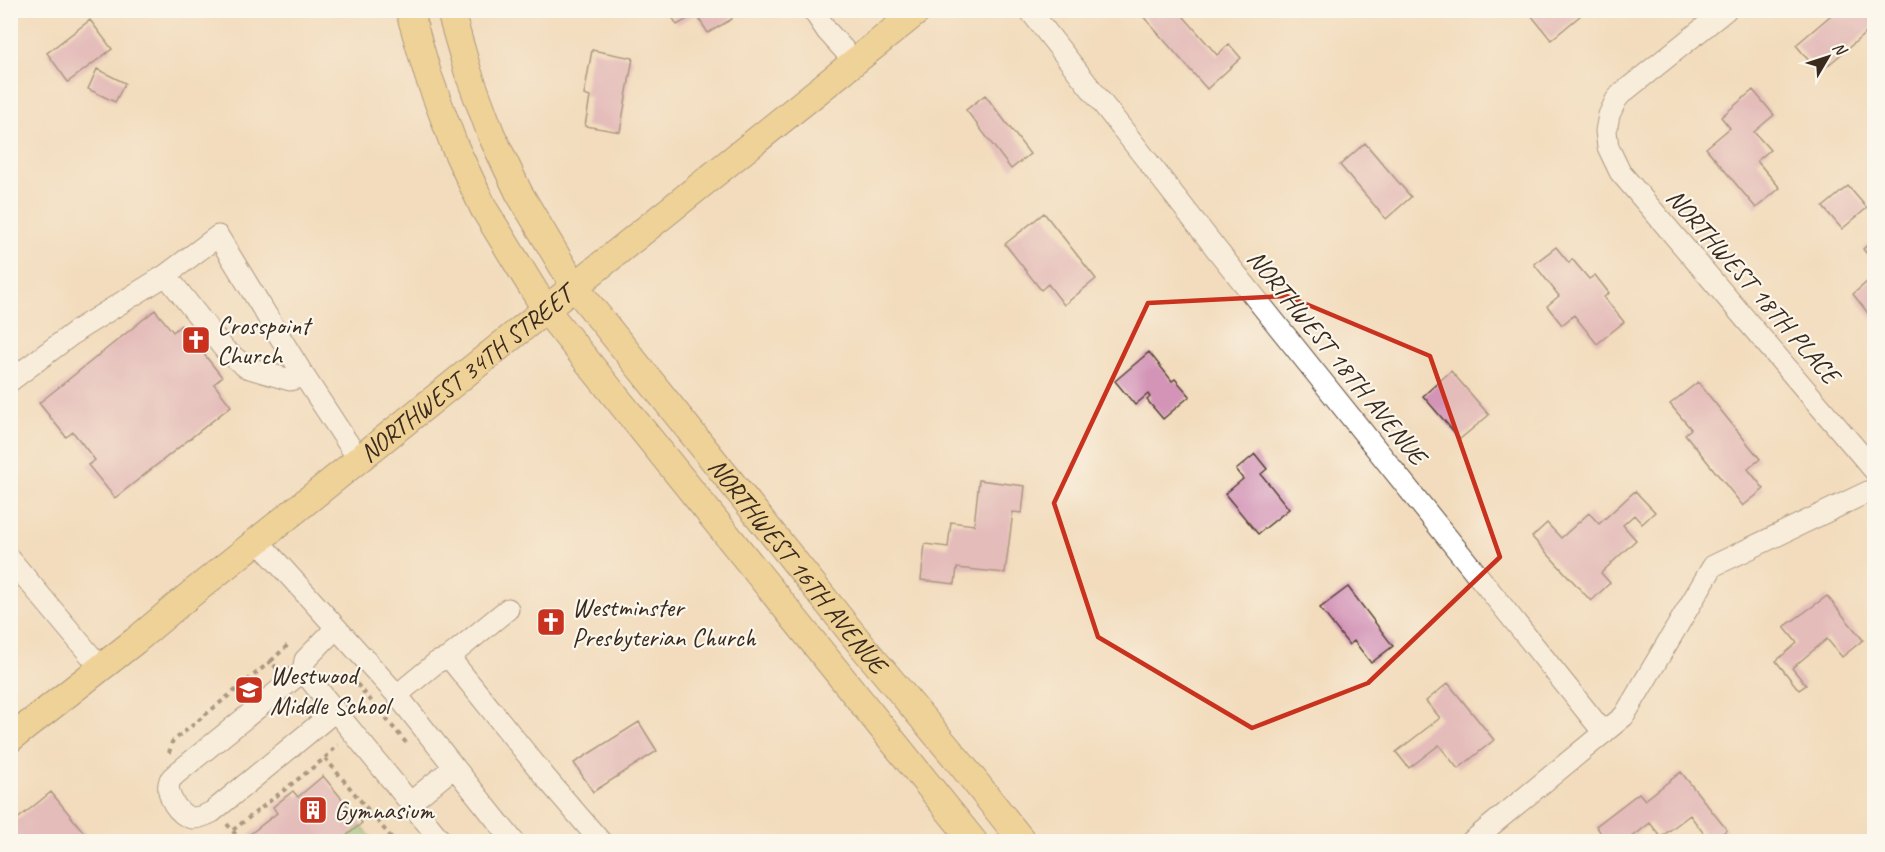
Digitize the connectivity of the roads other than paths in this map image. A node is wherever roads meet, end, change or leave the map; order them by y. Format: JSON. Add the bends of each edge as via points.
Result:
{"nodes":[{"id":1,"x":409,"y":10,"type":"edge"},
{"id":2,"x":450,"y":10,"type":"edge"},
{"id":3,"x":813,"y":10,"type":"edge"},
{"id":4,"x":919,"y":10,"type":"edge"},
{"id":5,"x":1726,"y":10,"type":"edge"},
{"id":6,"x":1031,"y":12,"type":"edge"},
{"id":7,"x":855,"y":62,"type":"junction"},
{"id":8,"x":166,"y":275,"type":"junction"},
{"id":9,"x":575,"y":287,"type":"junction"},
{"id":10,"x":546,"y":310,"type":"junction"},
{"id":11,"x":304,"y":376,"type":"junction"},
{"id":12,"x":10,"y":381,"type":"edge"},
{"id":13,"x":359,"y":460,"type":"junction"},
{"id":14,"x":1875,"y":470,"type":"edge"},
{"id":15,"x":1875,"y":489,"type":"edge"},
{"id":16,"x":258,"y":541,"type":"junction"},
{"id":17,"x":10,"y":558,"type":"edge"},
{"id":18,"x":508,"y":609,"type":"dead end"},
{"id":19,"x":336,"y":628,"type":"junction"},
{"id":20,"x":863,"y":647,"type":"junction"},
{"id":21,"x":448,"y":658,"type":"junction"},
{"id":22,"x":101,"y":668,"type":"junction"},
{"id":23,"x":303,"y":671,"type":"junction"},
{"id":24,"x":836,"y":671,"type":"junction"},
{"id":25,"x":397,"y":695,"type":"junction"},
{"id":26,"x":335,"y":711,"type":"junction"},
{"id":27,"x":1604,"y":733,"type":"junction"},
{"id":28,"x":10,"y":739,"type":"edge"},
{"id":29,"x":454,"y":767,"type":"junction"},
{"id":30,"x":410,"y":802,"type":"junction"},
{"id":31,"x":442,"y":842,"type":"edge"},
{"id":32,"x":514,"y":842,"type":"edge"},
{"id":33,"x":601,"y":842,"type":"edge"},
{"id":34,"x":974,"y":842,"type":"edge"},
{"id":35,"x":1023,"y":842,"type":"edge"},
{"id":36,"x":1470,"y":842,"type":"edge"}],
"edges":[{"from":1,"to":10,"type":"main road","name":"NORTHWEST 16TH AVENUE","via":[[454,145],[484,209]]},
{"from":2,"to":9,"type":"main road","name":"NORTHWEST 16TH AVENUE","via":[[491,134],[519,194]]},
{"from":3,"to":7,"type":"street"},
{"from":4,"to":7,"type":"main road","name":"NORTHWEST 34TH STREET"},
{"from":5,"to":14,"type":"street","name":"NORTHWEST 18TH PLACE","via":[[1621,94],[1609,115],[1608,147],[1617,169]]},
{"from":6,"to":27,"type":"street","name":"NORTHWEST 18TH AVENUE"},
{"from":7,"to":9,"type":"main road","name":"NORTHWEST 34TH STREET"},
{"from":8,"to":11,"type":"street","via":[[225,350],[246,367],[290,380]]},
{"from":8,"to":11,"type":"street","via":[[218,236]]},
{"from":8,"to":12,"type":"street","via":[[79,329]]},
{"from":9,"to":10,"type":"main road","name":"NORTHWEST 34TH STREET"},
{"from":9,"to":20,"type":"main road","name":"NORTHWEST 16TH AVENUE"},
{"from":10,"to":13,"type":"main road","name":"NORTHWEST 34TH STREET"},
{"from":10,"to":24,"type":"main road","name":"NORTHWEST 16TH AVENUE"},
{"from":11,"to":13,"type":"street"},
{"from":13,"to":16,"type":"main road","name":"NORTHWEST 34TH STREET"},
{"from":15,"to":27,"type":"street","via":[[1713,566],[1624,716]]},
{"from":16,"to":19,"type":"street"},
{"from":16,"to":22,"type":"main road","name":"NORTHWEST 34TH STREET"},
{"from":17,"to":22,"type":"street"},
{"from":18,"to":21,"type":"street"},
{"from":19,"to":23,"type":"street","via":[[306,660]]},
{"from":19,"to":25,"type":"street"},
{"from":20,"to":24,"type":"main road"},
{"from":20,"to":35,"type":"main road","name":"NORTHWEST 16TH AVENUE"},
{"from":21,"to":25,"type":"street"},
{"from":21,"to":33,"type":"street","via":[[457,664]]},
{"from":22,"to":28,"type":"main road","name":"NORTHWEST 34TH STREET"},
{"from":23,"to":26,"type":"street"},
{"from":23,"to":26,"type":"street","via":[[177,772],[169,790],[177,808],[193,818],[212,812]]},
{"from":24,"to":34,"type":"main road","name":"NORTHWEST 16TH AVENUE"},
{"from":25,"to":29,"type":"street"},
{"from":26,"to":30,"type":"street"},
{"from":27,"to":36,"type":"street"},
{"from":29,"to":30,"type":"street"},
{"from":29,"to":32,"type":"street"},
{"from":30,"to":31,"type":"street"}]}
